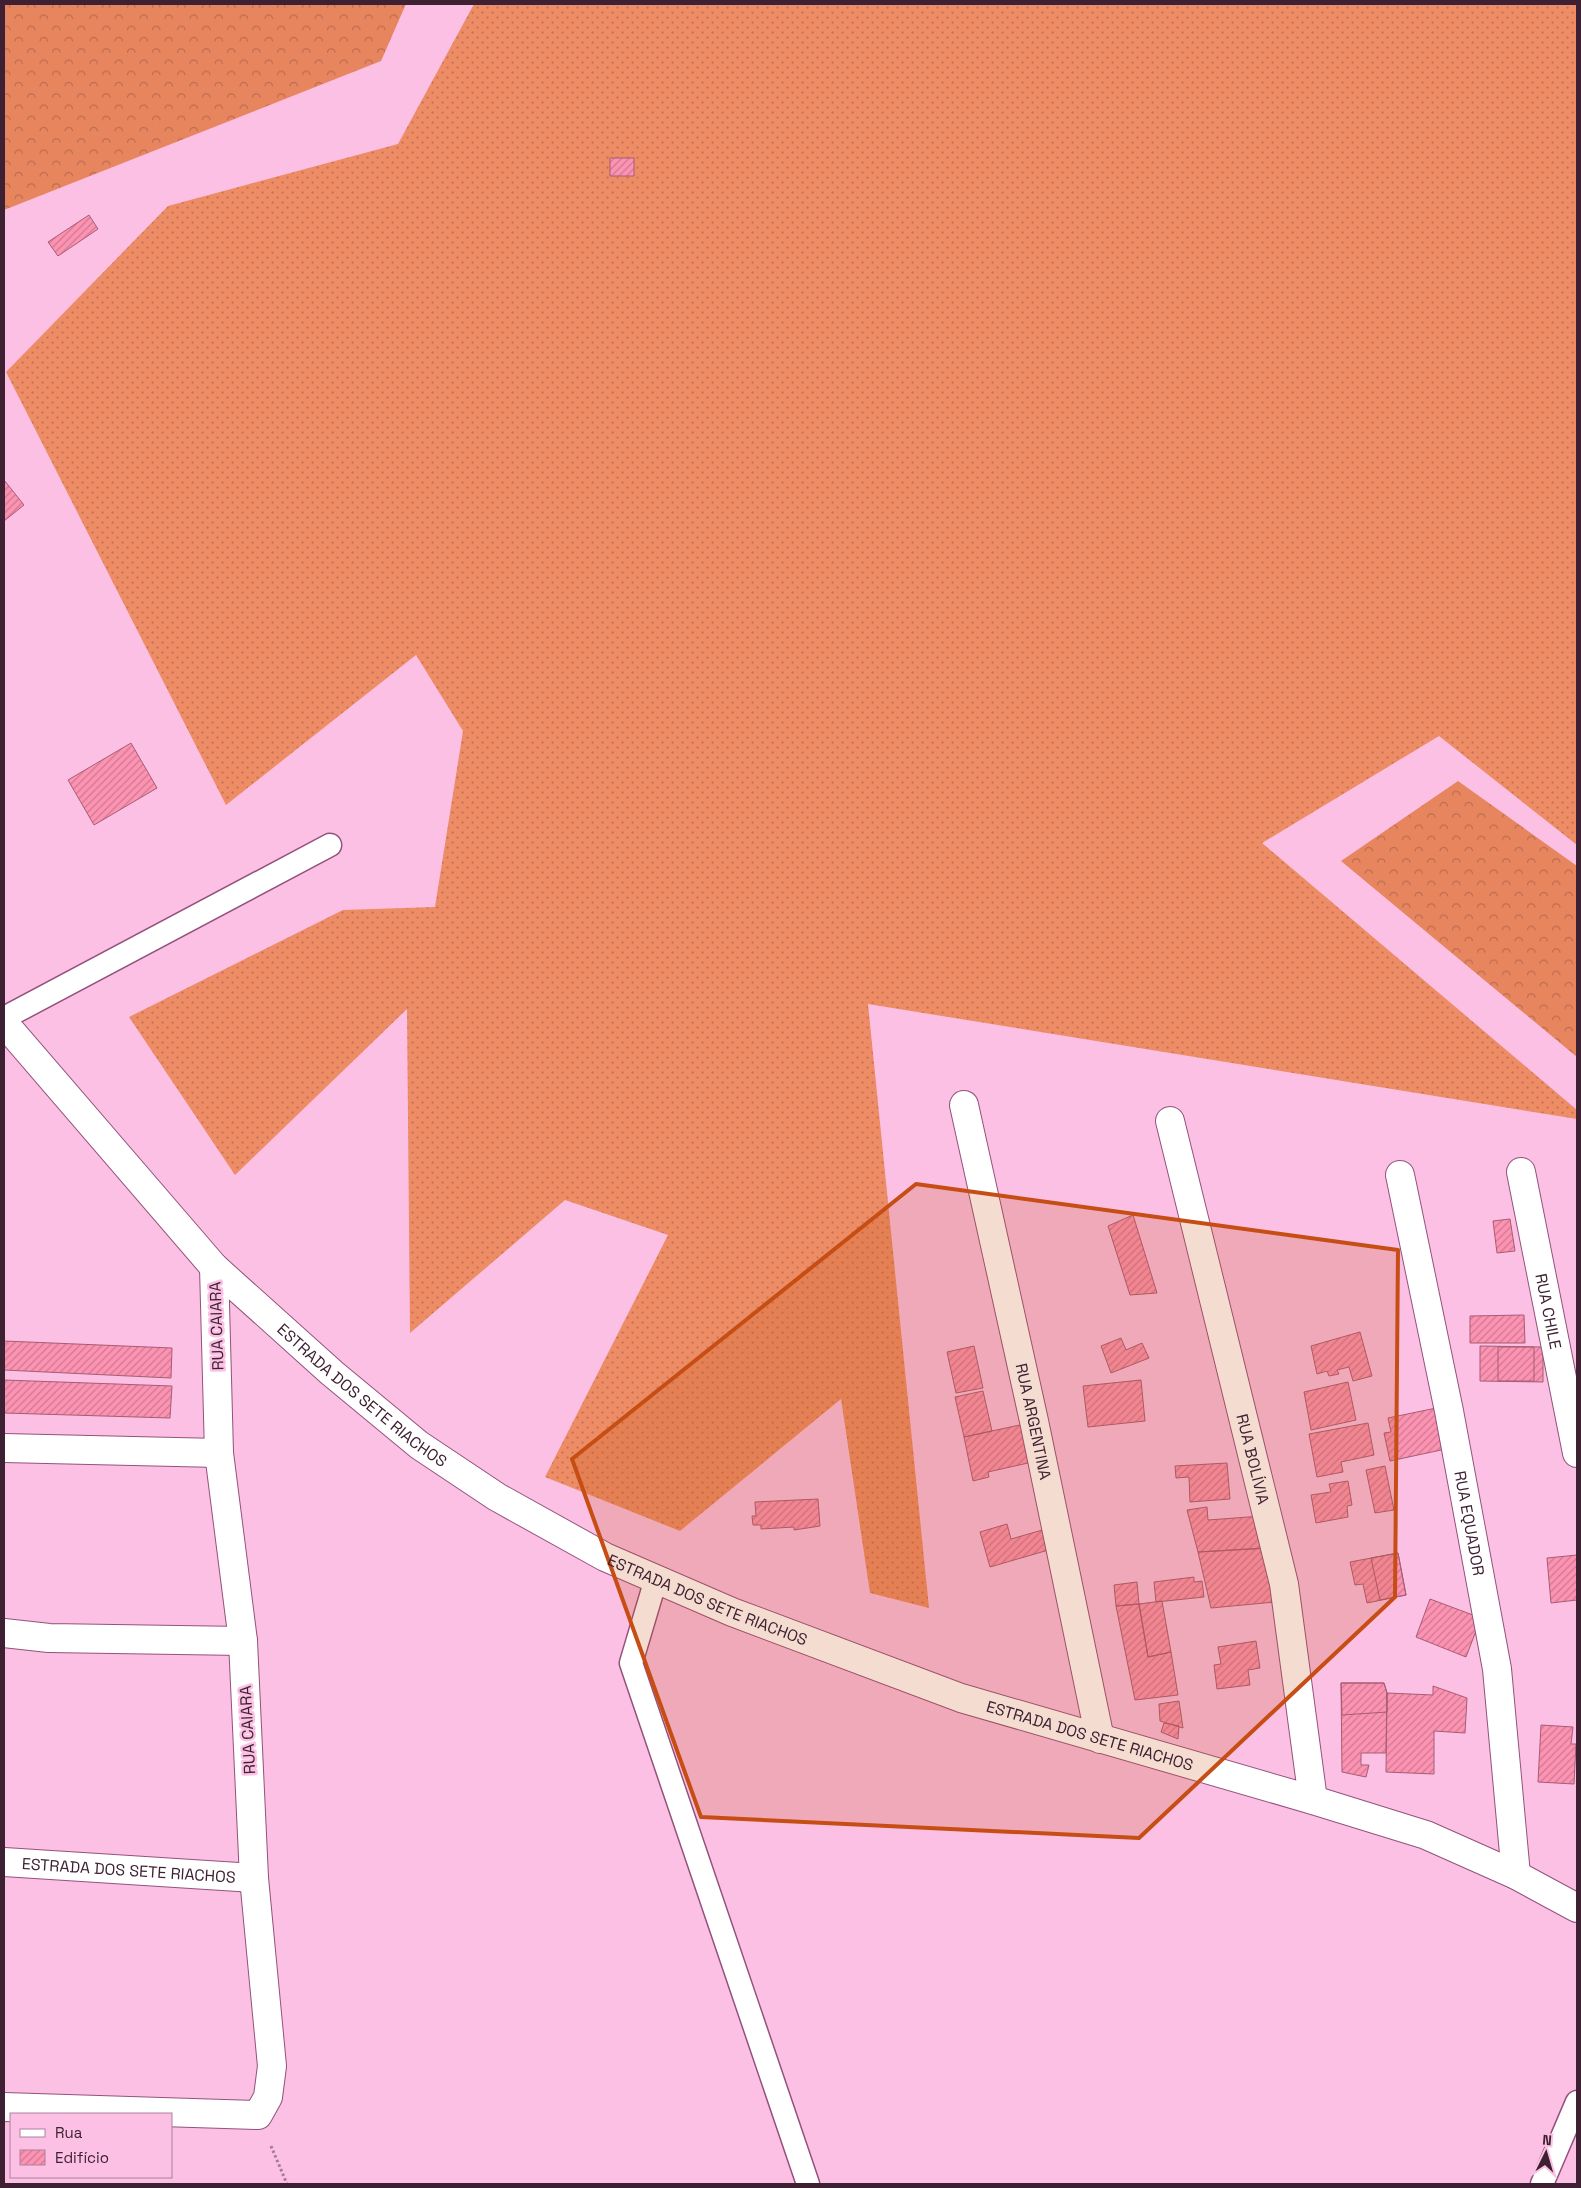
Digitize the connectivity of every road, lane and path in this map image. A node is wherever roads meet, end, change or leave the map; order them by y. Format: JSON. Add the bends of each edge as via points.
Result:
{"nodes":[{"id":1,"x":330,"y":845,"type":"dead end"},
{"id":2,"x":4,"y":1018,"type":"edge"},
{"id":3,"x":4,"y":1023,"type":"edge"},
{"id":4,"x":964,"y":1105,"type":"dead end"},
{"id":5,"x":1170,"y":1120,"type":"dead end"},
{"id":6,"x":1521,"y":1172,"type":"dead end"},
{"id":7,"x":1400,"y":1175,"type":"dead end"},
{"id":8,"x":214,"y":1267,"type":"junction"},
{"id":9,"x":4,"y":1448,"type":"edge"},
{"id":10,"x":219,"y":1453,"type":"junction"},
{"id":11,"x":1577,"y":1453,"type":"edge"},
{"id":12,"x":656,"y":1579,"type":"junction"},
{"id":13,"x":4,"y":1633,"type":"edge"},
{"id":14,"x":243,"y":1641,"type":"junction"},
{"id":15,"x":1100,"y":1739,"type":"junction"},
{"id":16,"x":1313,"y":1800,"type":"junction"},
{"id":17,"x":4,"y":1862,"type":"edge"},
{"id":18,"x":1516,"y":1875,"type":"junction"},
{"id":19,"x":254,"y":1878,"type":"junction"},
{"id":20,"x":1577,"y":1908,"type":"edge"},
{"id":21,"x":1577,"y":2102,"type":"edge"},
{"id":22,"x":4,"y":2107,"type":"edge"},
{"id":23,"x":258,"y":2115,"type":"junction"},
{"id":24,"x":287,"y":2184,"type":"edge"},
{"id":25,"x":808,"y":2184,"type":"edge"},
{"id":26,"x":1542,"y":2184,"type":"edge"}],
"edges":[{"from":1,"to":2,"type":"lane"},
{"from":3,"to":8,"type":"street","name":"ESTRADA DOS SETE RIACHOS"},
{"from":4,"to":15,"type":"street","name":"RUA ARGENTINA"},
{"from":5,"to":16,"type":"street","name":"RUA BOLÍVIA","via":[[1284,1584]]},
{"from":6,"to":11,"type":"street","name":"RUA CHILE"},
{"from":7,"to":18,"type":"street","name":"RUA EQUADOR","via":[[1449,1411],[1497,1669]]},
{"from":8,"to":10,"type":"street","name":"RUA CAIARA"},
{"from":8,"to":12,"type":"street","name":"ESTRADA DOS SETE RIACHOS","via":[[332,1373],[419,1444],[497,1497],[605,1557]]},
{"from":9,"to":10,"type":"street"},
{"from":10,"to":14,"type":"street","name":"RUA CAIARA"},
{"from":12,"to":15,"type":"street","name":"ESTRADA DOS SETE RIACHOS","via":[[732,1612],[961,1698]]},
{"from":12,"to":25,"type":"lane","via":[[631,1663]]},
{"from":13,"to":14,"type":"street","via":[[49,1638]]},
{"from":14,"to":19,"type":"street","name":"RUA CAIARA"},
{"from":15,"to":16,"type":"street","name":"ESTRADA DOS SETE RIACHOS"},
{"from":16,"to":18,"type":"street","name":"ESTRADA DOS SETE RIACHOS","via":[[1426,1836]]},
{"from":17,"to":19,"type":"street","name":"ESTRADA DOS SETE RIACHOS"},
{"from":18,"to":20,"type":"street","name":"ESTRADA DOS SETE RIACHOS"},
{"from":19,"to":23,"type":"street","name":"RUA CAIARA","via":[[272,2066],[268,2097]]},
{"from":21,"to":26,"type":"lane"},
{"from":22,"to":23,"type":"street"},
{"from":23,"to":24,"type":"path"}]}
